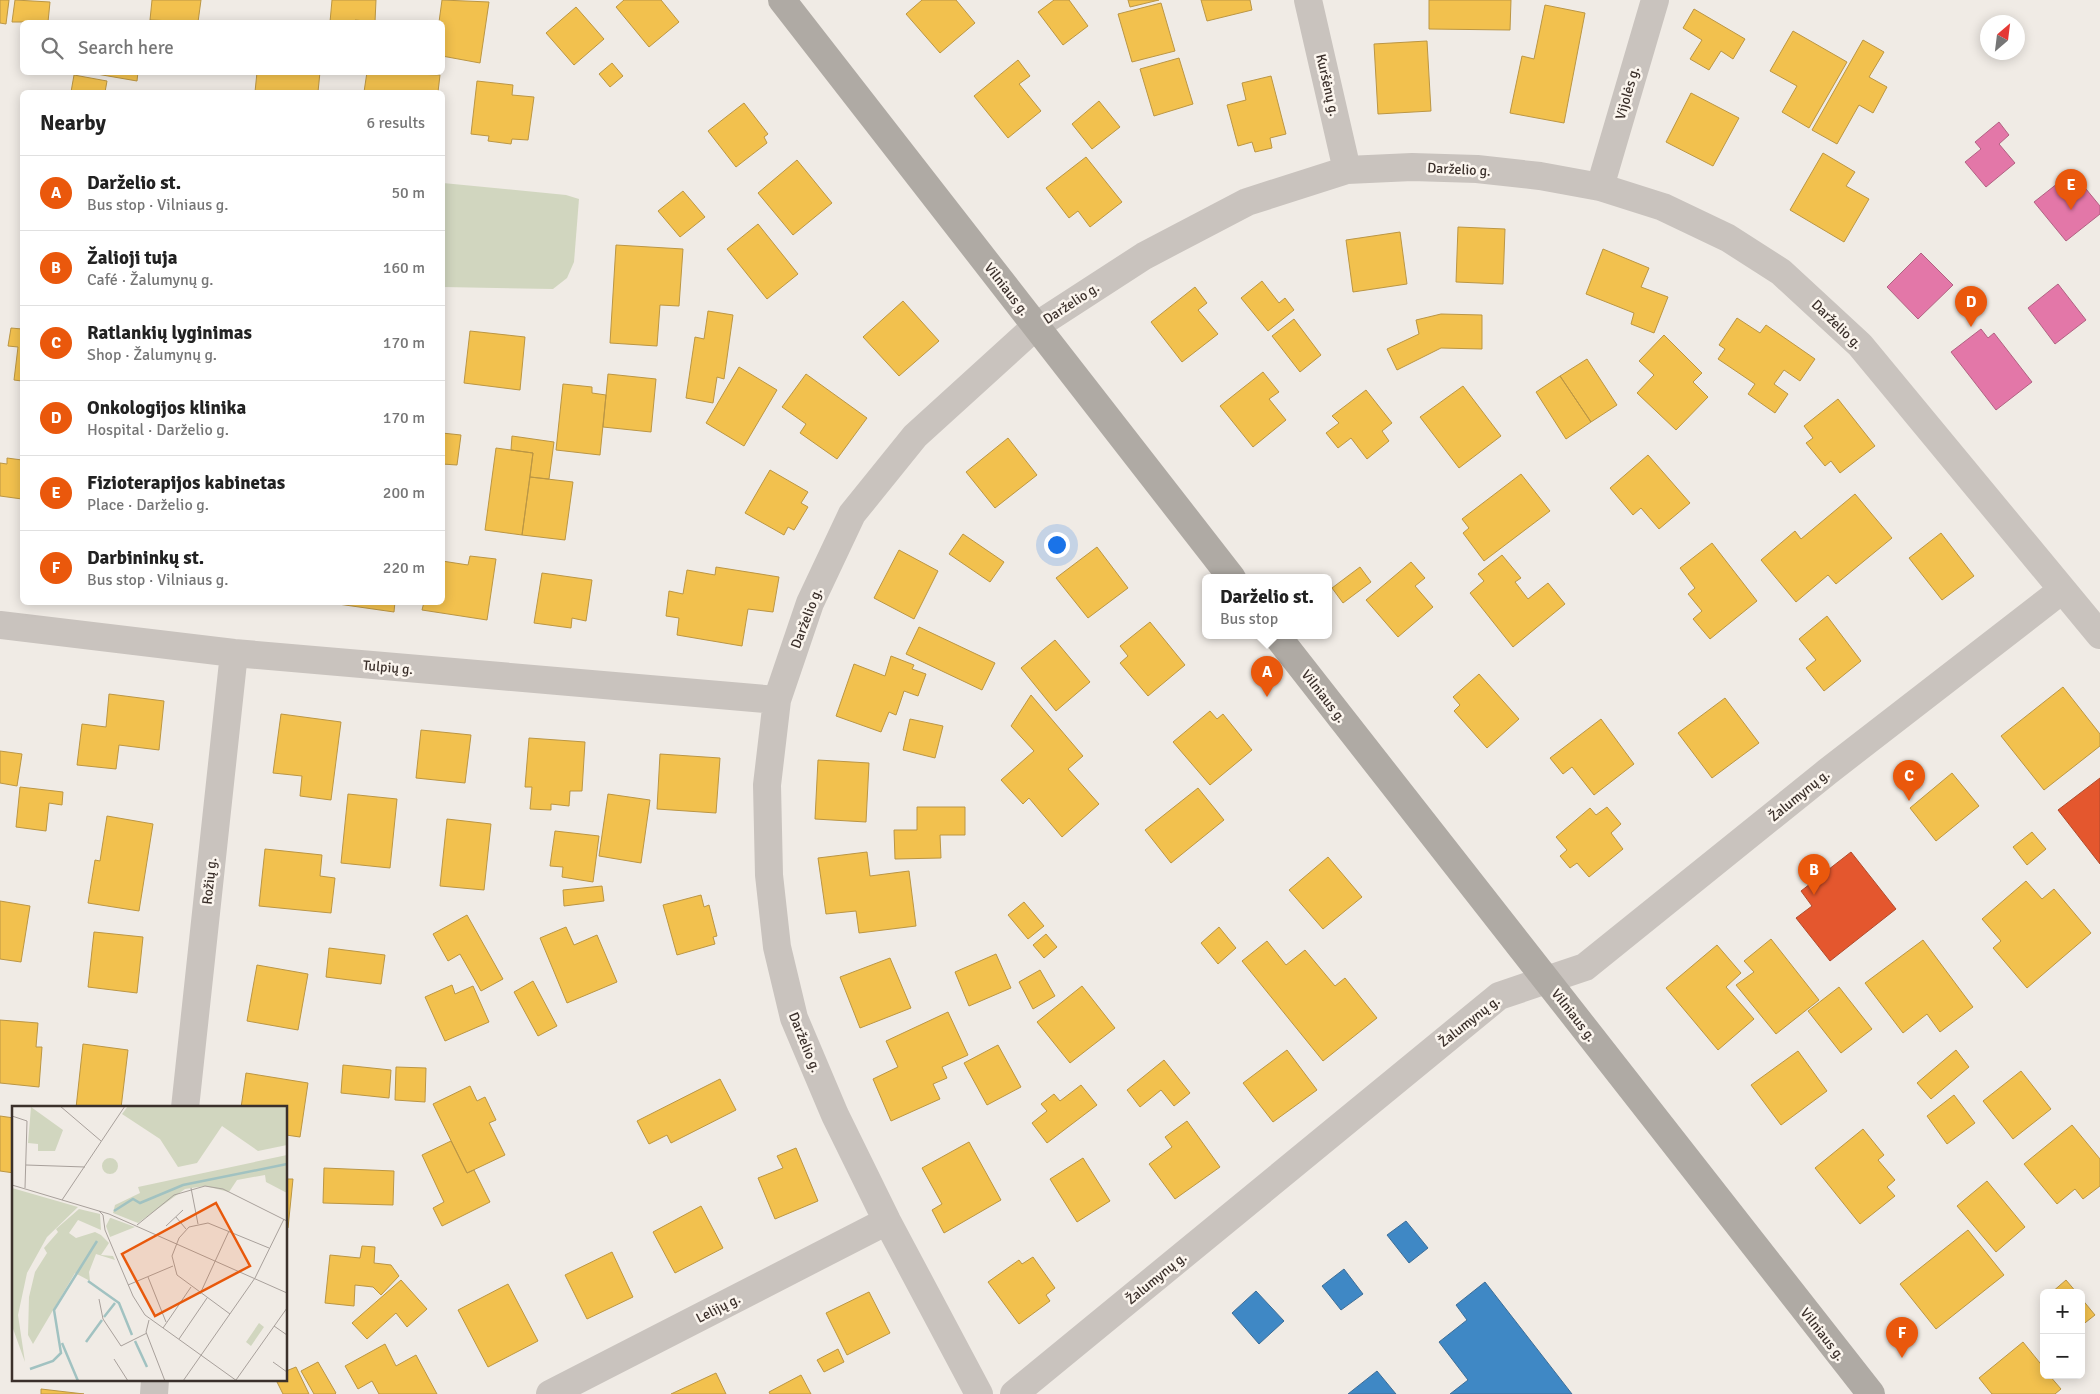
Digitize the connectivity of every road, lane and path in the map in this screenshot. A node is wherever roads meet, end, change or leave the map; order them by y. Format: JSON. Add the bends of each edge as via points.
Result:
{"nodes":[{"id":1,"x":782,"y":0,"type":"edge"},
{"id":2,"x":1308,"y":0,"type":"edge"},
{"id":3,"x":1655,"y":0,"type":"edge"},
{"id":4,"x":1347,"y":170,"type":"junction"},
{"id":5,"x":1600,"y":186,"type":"junction"},
{"id":6,"x":1036,"y":326,"type":"junction"},
{"id":7,"x":1229,"y":574,"type":"edge"},
{"id":8,"x":2062,"y":590,"type":"junction"},
{"id":9,"x":0,"y":625,"type":"edge"},
{"id":10,"x":2100,"y":635,"type":"edge"},
{"id":11,"x":1279,"y":639,"type":"edge"},
{"id":12,"x":234,"y":653,"type":"junction"},
{"id":13,"x":777,"y":700,"type":"junction"},
{"id":14,"x":1547,"y":981,"type":"junction"},
{"id":15,"x":185,"y":1106,"type":"edge"},
{"id":16,"x":887,"y":1221,"type":"junction"},
{"id":17,"x":550,"y":1394,"type":"edge"},
{"id":18,"x":979,"y":1394,"type":"edge"},
{"id":19,"x":1014,"y":1394,"type":"edge"},
{"id":20,"x":1871,"y":1394,"type":"edge"}],
"edges":[{"from":1,"to":6,"type":"highway","name":"Vilniaus g."},
{"from":2,"to":4,"type":"street","name":"Kuršėnų g."},
{"from":3,"to":5,"type":"street","name":"Vijolės g."},
{"from":4,"to":5,"type":"street","name":"Darželio g.","via":[[1477,169]]},
{"from":4,"to":6,"type":"street","name":"Darželio g.","via":[[1247,202],[1144,256]]},
{"from":5,"to":8,"type":"street","name":"Darželio g.","via":[[1663,207],[1728,238],[1781,272],[1860,345]]},
{"from":6,"to":7,"type":"highway","name":"Vilniaus g."},
{"from":6,"to":13,"type":"street","name":"Darželio g.","via":[[915,436],[852,514],[810,603]]},
{"from":8,"to":10,"type":"street","name":"Darželio g."},
{"from":8,"to":14,"type":"street","name":"Žalumynų g.","via":[[1827,772],[1585,967]]},
{"from":9,"to":12,"type":"street","name":"Tulpių g."},
{"from":11,"to":14,"type":"highway","name":"Vilniaus g."},
{"from":12,"to":13,"type":"street","name":"Tulpių g."},
{"from":12,"to":15,"type":"street","name":"Rožių g."},
{"from":13,"to":16,"type":"street","name":"Darželio g.","via":[[766,785],[769,875],[777,947],[794,1018],[835,1115]]},
{"from":14,"to":19,"type":"street","name":"Žalumynų g.","via":[[1499,996]]},
{"from":14,"to":20,"type":"highway","name":"Vilniaus g."},
{"from":16,"to":17,"type":"street","name":"Lelijų g."},
{"from":16,"to":18,"type":"street","name":"Darželio g."}]}
